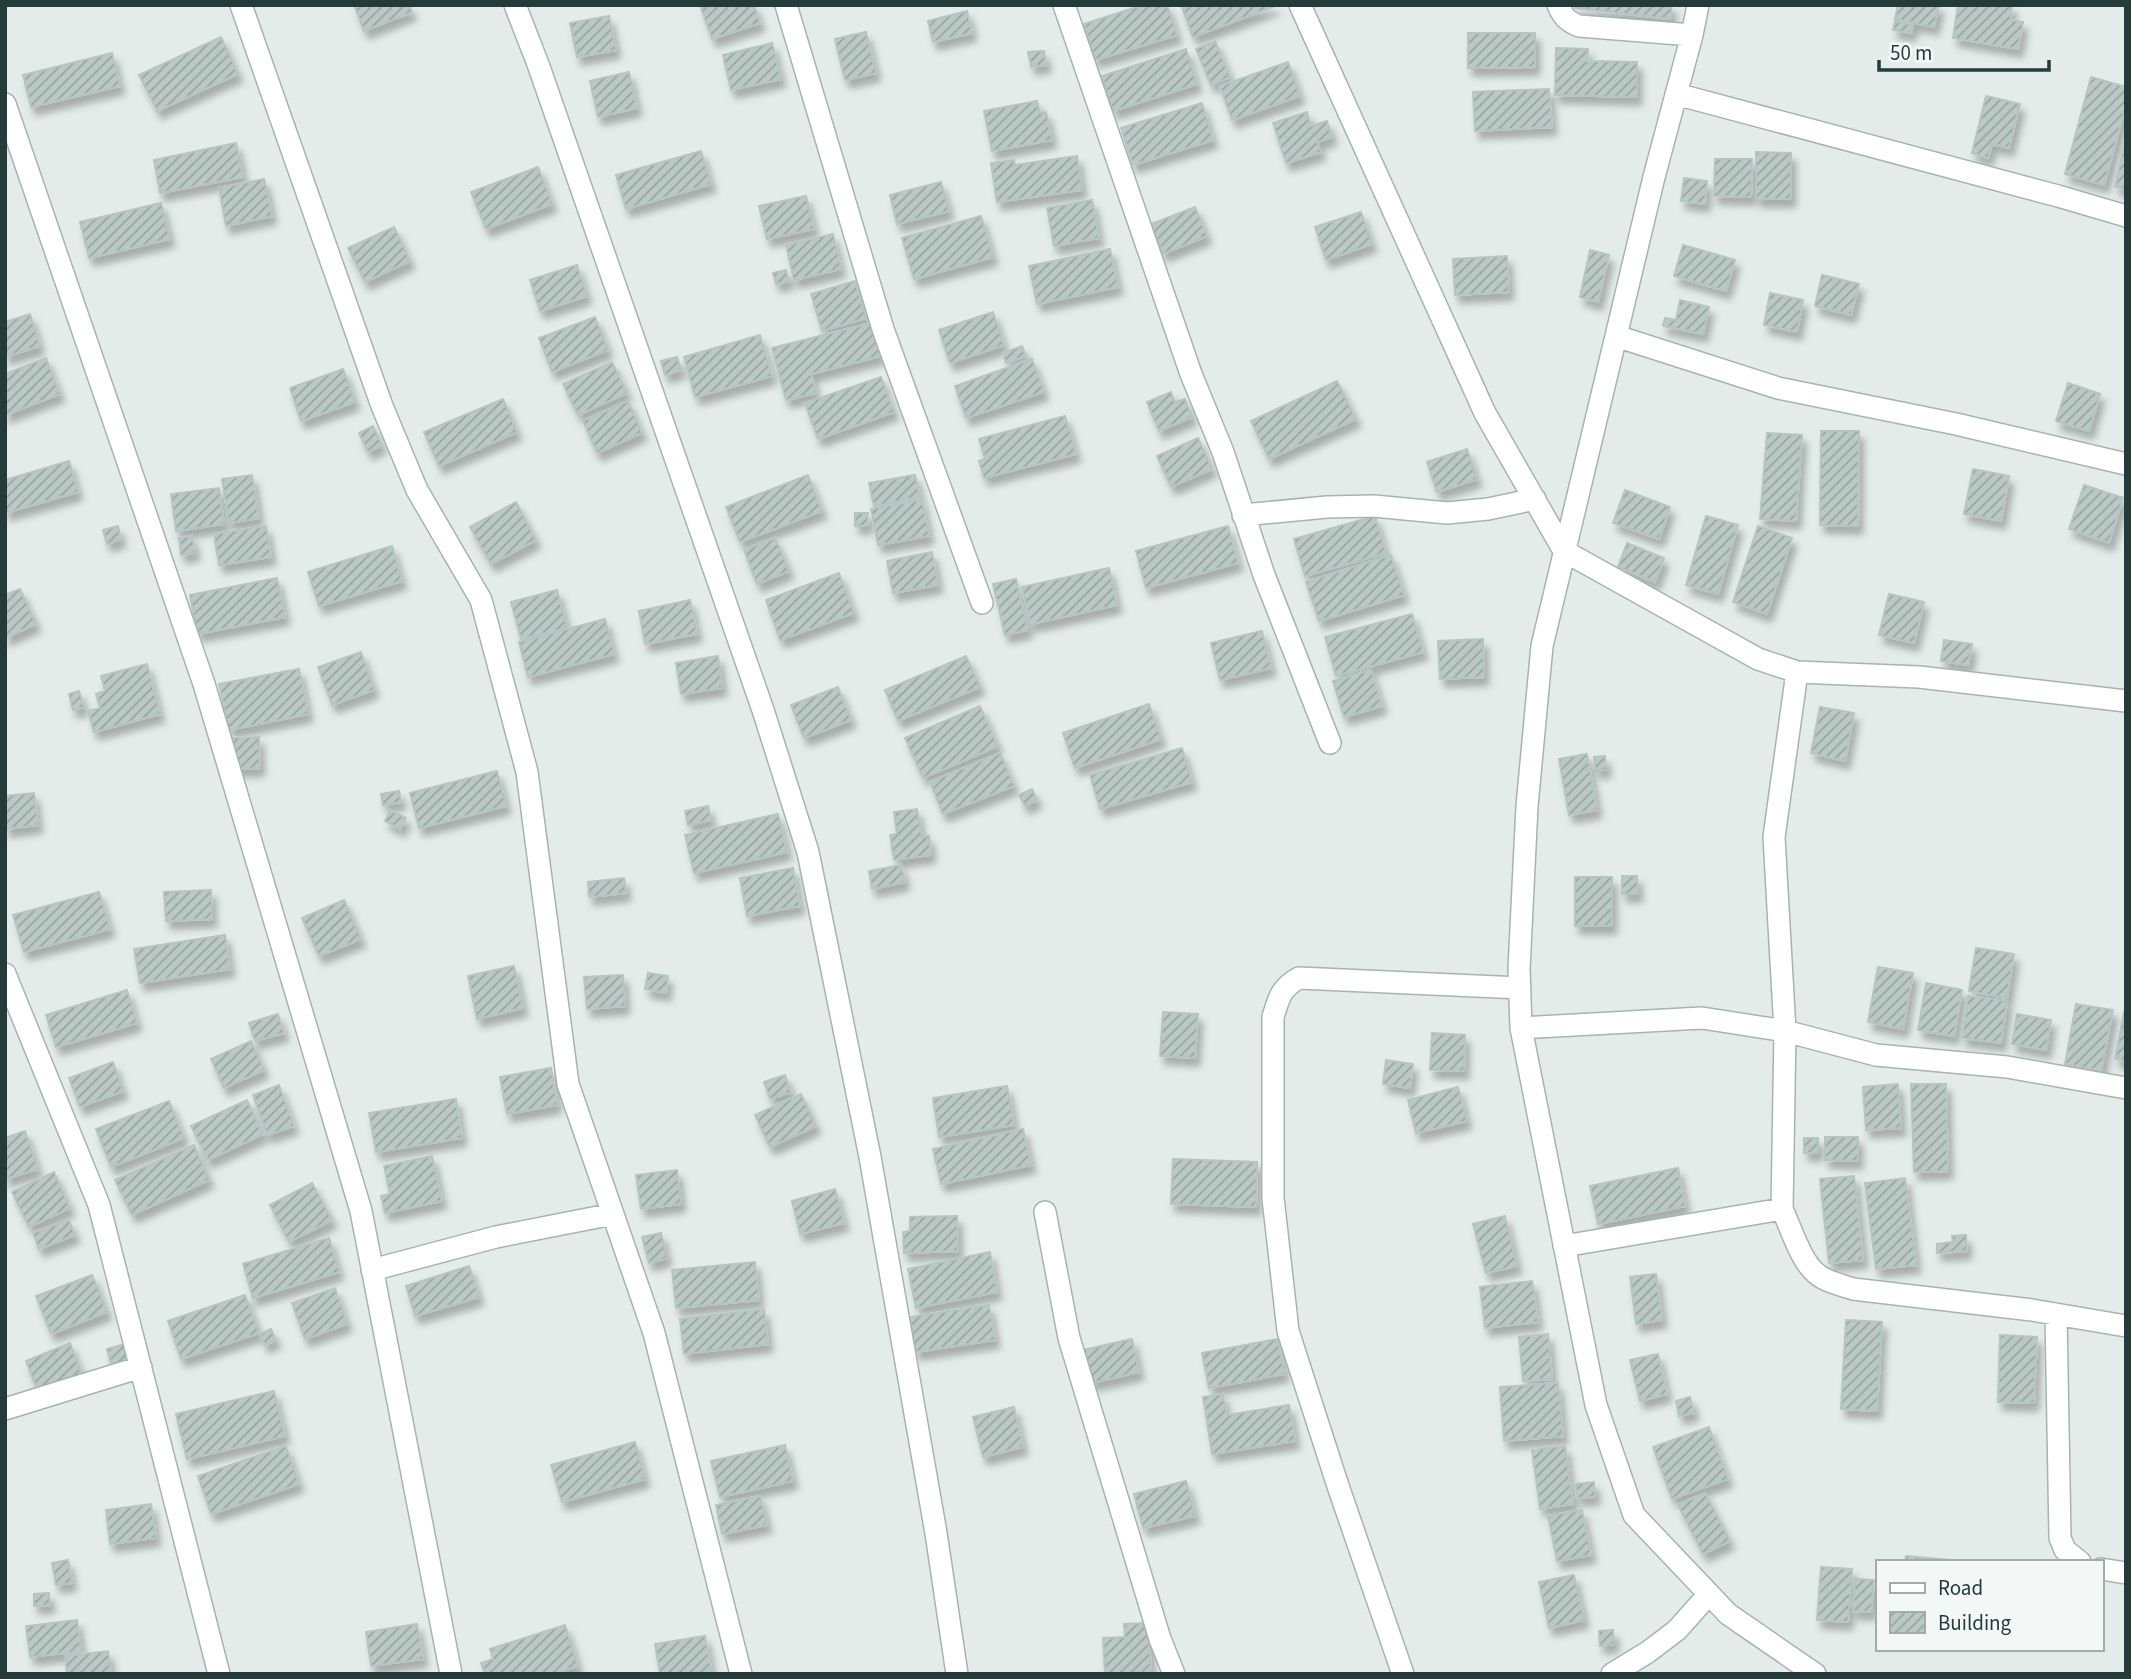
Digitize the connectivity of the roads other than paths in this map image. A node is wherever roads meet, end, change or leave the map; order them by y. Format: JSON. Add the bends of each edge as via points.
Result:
{"nodes":[{"id":1,"x":241,"y":5,"type":"edge"},
{"id":2,"x":515,"y":5,"type":"edge"},
{"id":3,"x":786,"y":5,"type":"edge"},
{"id":4,"x":1064,"y":5,"type":"edge"},
{"id":5,"x":1300,"y":5,"type":"edge"},
{"id":6,"x":1558,"y":5,"type":"edge"},
{"id":7,"x":1698,"y":5,"type":"edge"},
{"id":8,"x":1692,"y":35,"type":"junction"},
{"id":9,"x":1676,"y":94,"type":"junction"},
{"id":10,"x":5,"y":104,"type":"edge"},
{"id":11,"x":2126,"y":216,"type":"edge"},
{"id":12,"x":1616,"y":336,"type":"junction"},
{"id":13,"x":2126,"y":464,"type":"edge"},
{"id":14,"x":1535,"y":499,"type":"junction"},
{"id":15,"x":1243,"y":515,"type":"junction"},
{"id":16,"x":1564,"y":551,"type":"junction"},
{"id":17,"x":982,"y":603,"type":"dead end"},
{"id":18,"x":1797,"y":672,"type":"junction"},
{"id":19,"x":2126,"y":701,"type":"edge"},
{"id":20,"x":1330,"y":743,"type":"dead end"},
{"id":21,"x":5,"y":974,"type":"edge"},
{"id":22,"x":1520,"y":988,"type":"junction"},
{"id":23,"x":1521,"y":1028,"type":"junction"},
{"id":24,"x":1785,"y":1031,"type":"junction"},
{"id":25,"x":2126,"y":1088,"type":"edge"},
{"id":26,"x":1782,"y":1209,"type":"junction"},
{"id":27,"x":1045,"y":1212,"type":"dead end"},
{"id":28,"x":613,"y":1214,"type":"junction"},
{"id":29,"x":1564,"y":1246,"type":"junction"},
{"id":30,"x":372,"y":1270,"type":"junction"},
{"id":31,"x":2056,"y":1314,"type":"junction"},
{"id":32,"x":2126,"y":1325,"type":"edge"},
{"id":33,"x":141,"y":1367,"type":"junction"},
{"id":34,"x":5,"y":1409,"type":"edge"},
{"id":35,"x":2078,"y":1560,"type":"edge"},
{"id":36,"x":2103,"y":1569,"type":"edge"},
{"id":37,"x":2126,"y":1573,"type":"edge"},
{"id":38,"x":1709,"y":1594,"type":"junction"},
{"id":39,"x":219,"y":1674,"type":"edge"},
{"id":40,"x":451,"y":1674,"type":"edge"},
{"id":41,"x":741,"y":1674,"type":"edge"},
{"id":42,"x":957,"y":1674,"type":"edge"},
{"id":43,"x":1174,"y":1674,"type":"edge"},
{"id":44,"x":1403,"y":1674,"type":"edge"},
{"id":45,"x":1612,"y":1674,"type":"edge"},
{"id":46,"x":1815,"y":1674,"type":"edge"}],
"edges":[{"from":1,"to":28,"type":"street","via":[[382,406],[417,489],[481,600],[527,772],[568,1084]]},
{"from":2,"to":42,"type":"street","via":[[808,852],[872,1171]]},
{"from":3,"to":17,"type":"street","via":[[883,329]]},
{"from":4,"to":15,"type":"street"},
{"from":5,"to":14,"type":"street","via":[[1485,413]]},
{"from":6,"to":8,"type":"street","via":[[1562,16],[1578,26]]},
{"from":7,"to":8,"type":"street"},
{"from":8,"to":9,"type":"street"},
{"from":9,"to":11,"type":"street"},
{"from":9,"to":12,"type":"street"},
{"from":10,"to":30,"type":"street","via":[[204,684],[358,1200]]},
{"from":12,"to":13,"type":"street","via":[[1779,388]]},
{"from":12,"to":16,"type":"street"},
{"from":14,"to":15,"type":"street","via":[[1447,513],[1374,506]]},
{"from":14,"to":16,"type":"street"},
{"from":15,"to":20,"type":"street"},
{"from":16,"to":18,"type":"street","via":[[1758,659]]},
{"from":16,"to":22,"type":"street","via":[[1542,646],[1527,806]]},
{"from":18,"to":19,"type":"street","via":[[1919,677]]},
{"from":18,"to":24,"type":"street","via":[[1774,837]]},
{"from":21,"to":33,"type":"street","via":[[99,1205]]},
{"from":22,"to":23,"type":"street"},
{"from":22,"to":44,"type":"street","via":[[1300,978],[1286,985],[1273,1017],[1273,1198],[1288,1331]]},
{"from":23,"to":24,"type":"street","via":[[1702,1018]]},
{"from":23,"to":29,"type":"street"},
{"from":24,"to":25,"type":"street","via":[[1876,1055],[2007,1068]]},
{"from":24,"to":26,"type":"street"},
{"from":26,"to":29,"type":"street"},
{"from":26,"to":31,"type":"street","via":[[1807,1264],[1818,1276],[1835,1283]]},
{"from":27,"to":43,"type":"street","via":[[1069,1338]]},
{"from":28,"to":30,"type":"street","via":[[496,1237]]},
{"from":28,"to":41,"type":"street","via":[[654,1333]]},
{"from":29,"to":38,"type":"street","via":[[1596,1405],[1634,1515]]},
{"from":30,"to":40,"type":"street"},
{"from":31,"to":32,"type":"street"},
{"from":31,"to":35,"type":"street","via":[[2060,1538],[2065,1550]]},
{"from":33,"to":34,"type":"street"},
{"from":33,"to":39,"type":"street"},
{"from":36,"to":37,"type":"street"},
{"from":38,"to":45,"type":"street","via":[[1677,1630]]},
{"from":38,"to":46,"type":"street","via":[[1728,1614]]}]}
